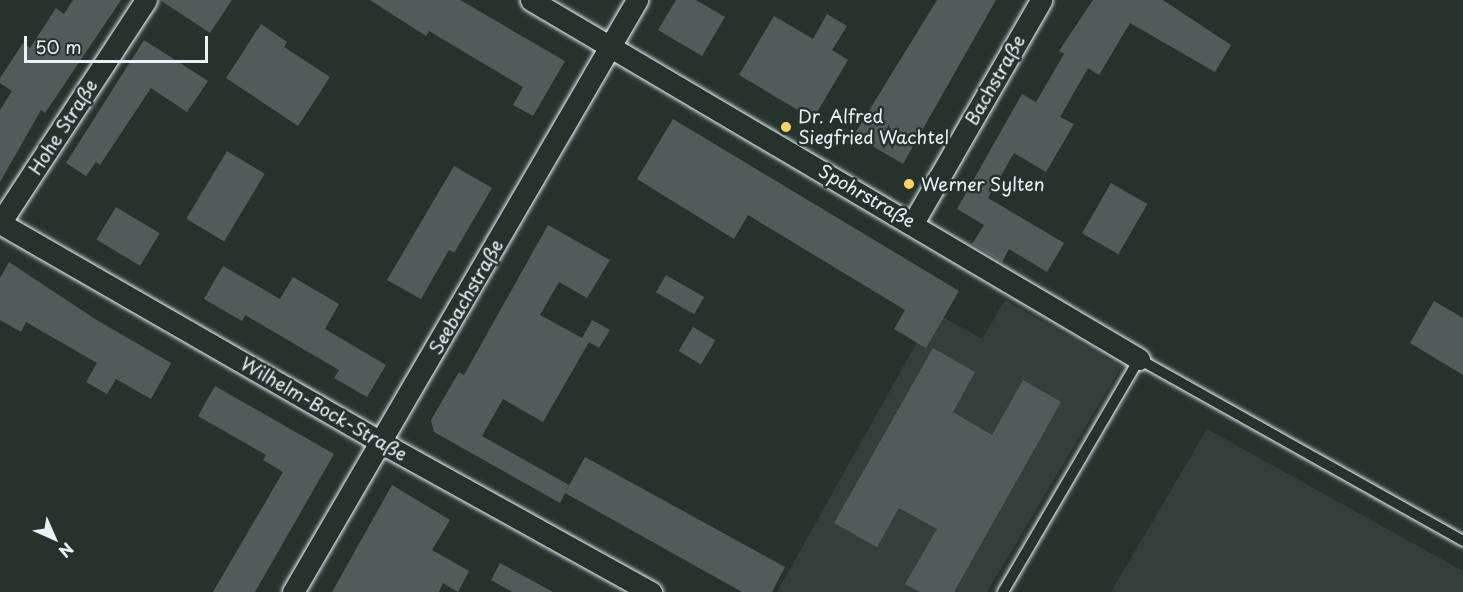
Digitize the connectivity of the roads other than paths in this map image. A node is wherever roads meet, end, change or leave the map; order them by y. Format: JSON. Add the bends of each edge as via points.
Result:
{"nodes":[{"id":1,"x":146,"y":0,"type":"edge"},
{"id":2,"x":531,"y":0,"type":"edge"},
{"id":3,"x":637,"y":0,"type":"edge"},
{"id":4,"x":1041,"y":0,"type":"edge"},
{"id":5,"x":610,"y":46,"type":"junction"},
{"id":6,"x":0,"y":223,"type":"edge"},
{"id":7,"x":913,"y":223,"type":"junction"},
{"id":8,"x":1139,"y":359,"type":"junction"},
{"id":9,"x":382,"y":443,"type":"junction"},
{"id":10,"x":1463,"y":541,"type":"edge"},
{"id":11,"x":293,"y":592,"type":"edge"},
{"id":12,"x":651,"y":592,"type":"edge"},
{"id":13,"x":1003,"y":592,"type":"edge"}],
"edges":[{"from":1,"to":6,"type":"street","name":"Hohe Straße"},
{"from":2,"to":5,"type":"street","name":"Spohrstraße"},
{"from":3,"to":5,"type":"street","name":"Seebachstraße"},
{"from":4,"to":7,"type":"street","name":"Bachstraße"},
{"from":5,"to":7,"type":"street","name":"Spohrstraße"},
{"from":5,"to":9,"type":"street","name":"Seebachstraße"},
{"from":6,"to":9,"type":"street","name":"Wilhelm-Bock-Straße"},
{"from":7,"to":8,"type":"street","name":"Spohrstraße"},
{"from":8,"to":10,"type":"lane"},
{"from":8,"to":13,"type":"lane"},
{"from":9,"to":11,"type":"street","name":"Seebachstraße"},
{"from":9,"to":12,"type":"street","name":"Wilhelm-Bock-Straße"}]}
